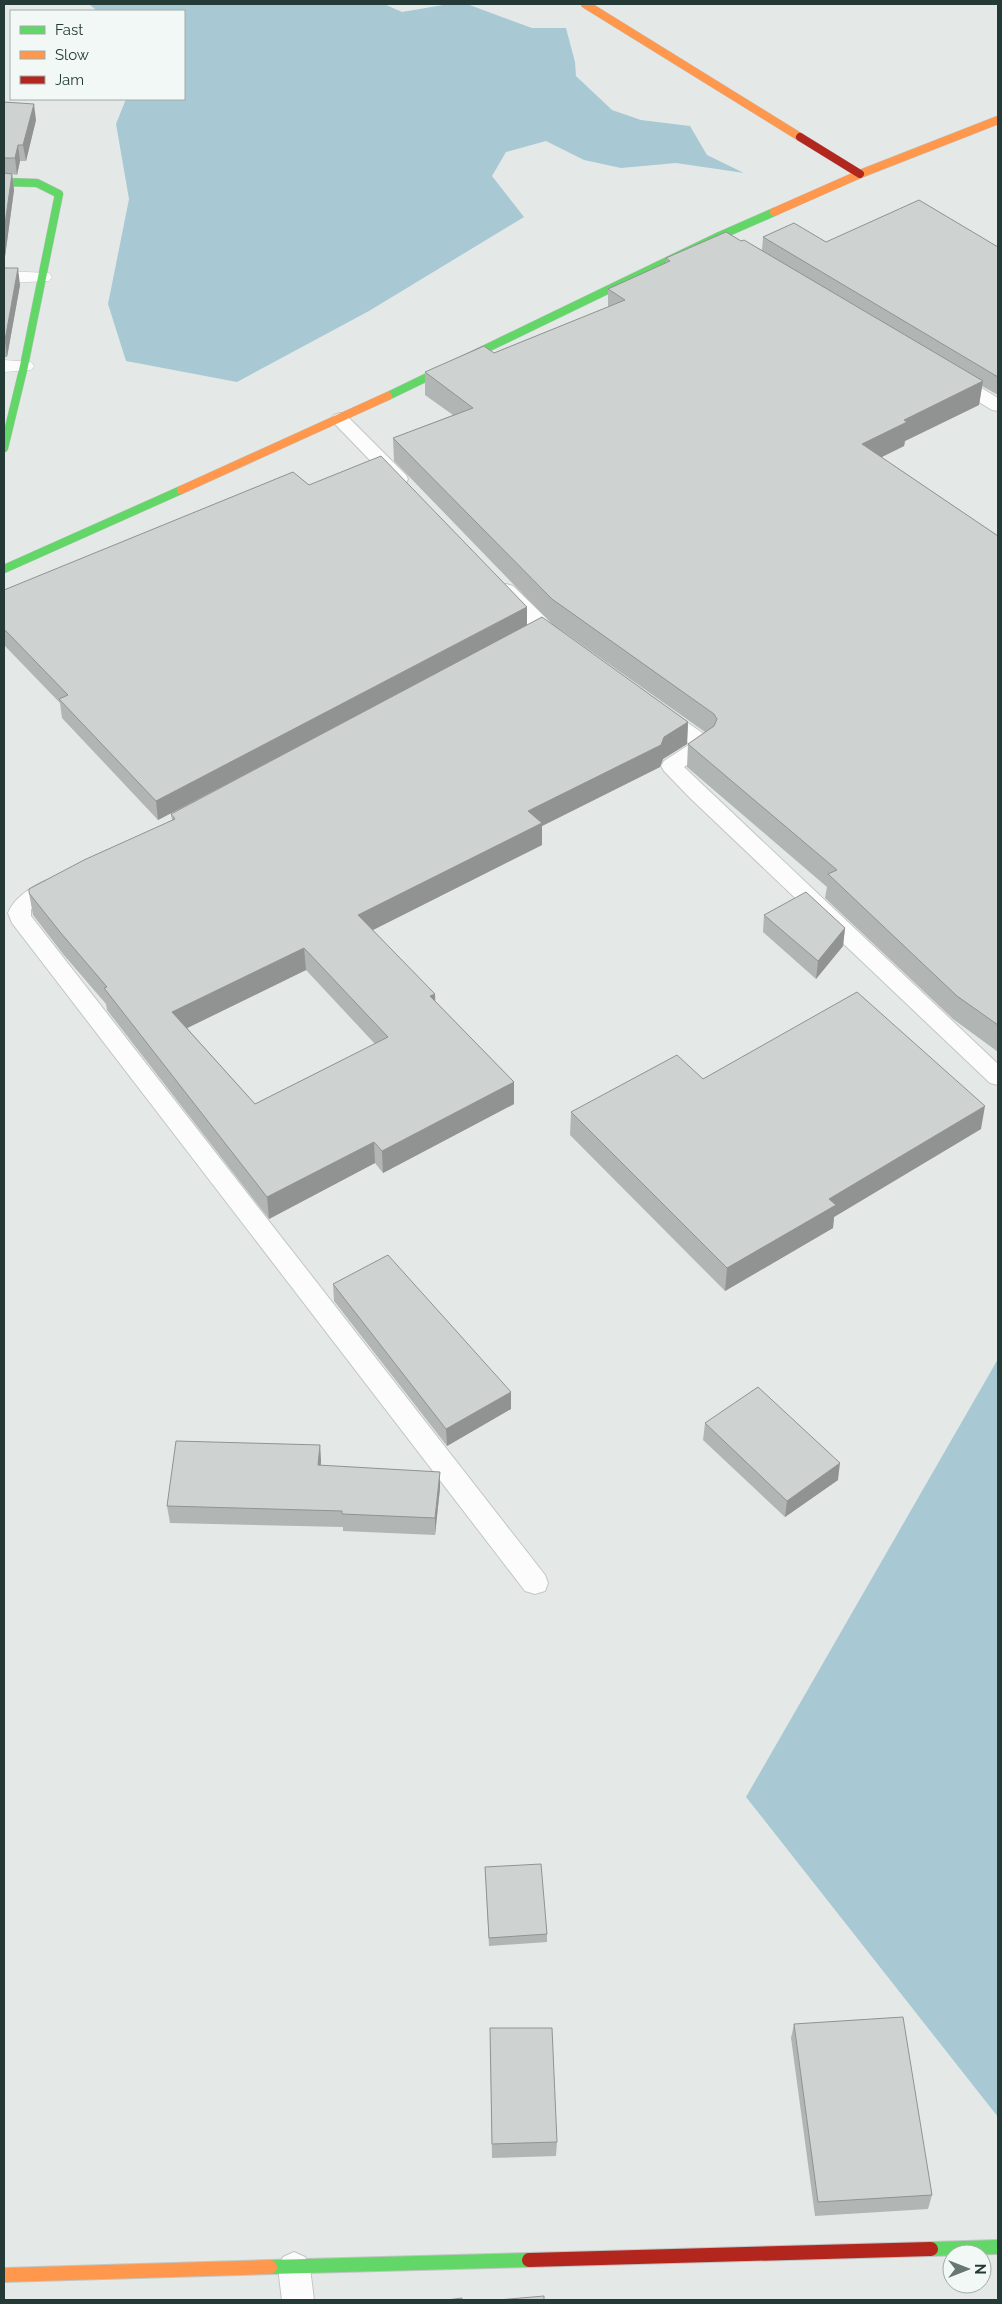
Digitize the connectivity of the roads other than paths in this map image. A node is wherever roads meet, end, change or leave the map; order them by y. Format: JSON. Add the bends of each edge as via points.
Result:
{"nodes":[{"id":1,"x":585,"y":4,"type":"edge"},
{"id":2,"x":998,"y":120,"type":"edge"},
{"id":3,"x":860,"y":174,"type":"junction"},
{"id":4,"x":4,"y":182,"type":"edge"},
{"id":5,"x":716,"y":237,"type":"junction"},
{"id":6,"x":734,"y":247,"type":"edge"},
{"id":7,"x":4,"y":277,"type":"edge"},
{"id":8,"x":42,"y":277,"type":"junction"},
{"id":9,"x":14,"y":366,"type":"edge"},
{"id":10,"x":938,"y":370,"type":"edge"},
{"id":11,"x":998,"y":406,"type":"edge"},
{"id":12,"x":340,"y":419,"type":"junction"},
{"id":13,"x":4,"y":447,"type":"edge"},
{"id":14,"x":414,"y":496,"type":"edge"},
{"id":15,"x":4,"y":569,"type":"edge"},
{"id":16,"x":496,"y":579,"type":"edge"},
{"id":17,"x":575,"y":651,"type":"edge"},
{"id":18,"x":647,"y":704,"type":"edge"},
{"id":19,"x":82,"y":872,"type":"edge"},
{"id":20,"x":998,"y":1077,"type":"edge"},
{"id":21,"x":535,"y":1584,"type":"dead end"},
{"id":22,"x":998,"y":2247,"type":"edge"},
{"id":23,"x":294,"y":2268,"type":"junction"},
{"id":24,"x":4,"y":2275,"type":"edge"},
{"id":25,"x":298,"y":2300,"type":"edge"}],
"edges":[{"from":1,"to":3,"type":"street"},
{"from":2,"to":3,"type":"street"},
{"from":3,"to":5,"type":"street"},
{"from":4,"to":8,"type":"street","via":[[37,183],[59,194]]},
{"from":5,"to":6,"type":"lane"},
{"from":5,"to":12,"type":"street"},
{"from":7,"to":8,"type":"street"},
{"from":8,"to":9,"type":"street"},
{"from":9,"to":13,"type":"street"},
{"from":10,"to":11,"type":"lane"},
{"from":12,"to":14,"type":"lane"},
{"from":12,"to":15,"type":"street"},
{"from":16,"to":17,"type":"lane","via":[[534,633]]},
{"from":18,"to":20,"type":"lane","via":[[704,744],[670,766]]},
{"from":19,"to":21,"type":"lane","via":[[22,905],[20,918]]},
{"from":22,"to":23,"type":"street"},
{"from":23,"to":24,"type":"street"},
{"from":23,"to":25,"type":"lane"}]}
